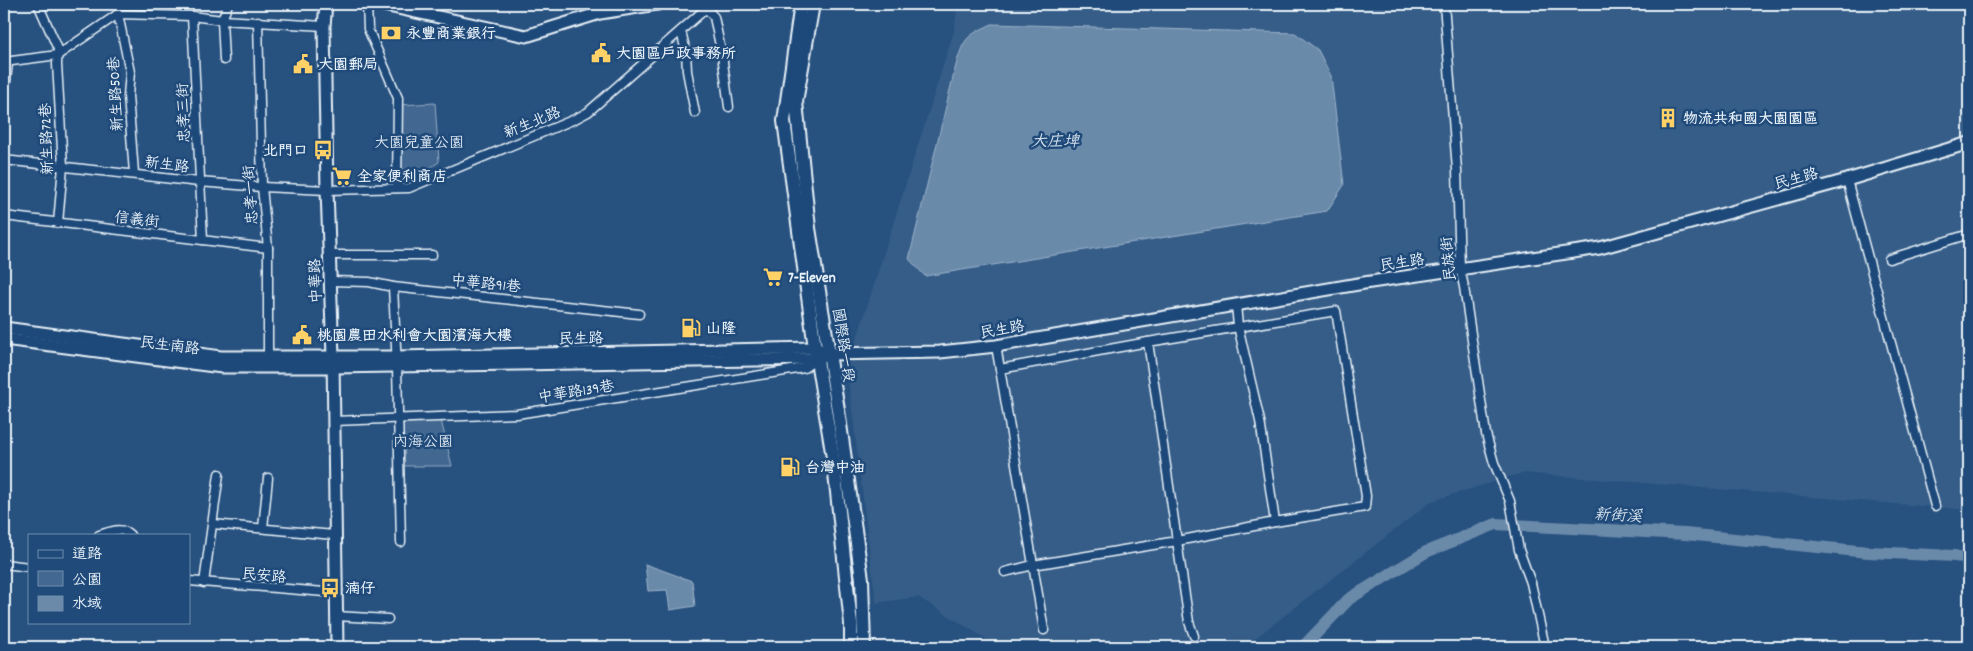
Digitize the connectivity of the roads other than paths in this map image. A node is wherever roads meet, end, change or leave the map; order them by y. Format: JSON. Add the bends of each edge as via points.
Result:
{"nodes":[{"id":1,"x":38,"y":4,"type":"edge"},
{"id":2,"x":228,"y":4,"type":"edge"},
{"id":3,"x":326,"y":4,"type":"edge"},
{"id":4,"x":367,"y":4,"type":"edge"},
{"id":5,"x":379,"y":4,"type":"edge"},
{"id":6,"x":657,"y":4,"type":"edge"},
{"id":7,"x":800,"y":4,"type":"edge"},
{"id":8,"x":813,"y":4,"type":"edge"},
{"id":9,"x":1444,"y":4,"type":"edge"},
{"id":10,"x":709,"y":6,"type":"edge"},
{"id":11,"x":118,"y":14,"type":"junction"},
{"id":12,"x":192,"y":16,"type":"junction"},
{"id":13,"x":222,"y":20,"type":"junction"},
{"id":14,"x":258,"y":21,"type":"junction"},
{"id":15,"x":324,"y":26,"type":"junction"},
{"id":16,"x":681,"y":31,"type":"junction"},
{"id":17,"x":58,"y":55,"type":"junction"},
{"id":18,"x":224,"y":60,"type":"dead end"},
{"id":19,"x":6,"y":62,"type":"edge"},
{"id":20,"x":4,"y":101,"type":"edge"},
{"id":21,"x":729,"y":107,"type":"dead end"},
{"id":22,"x":695,"y":113,"type":"dead end"},
{"id":23,"x":1969,"y":144,"type":"edge"},
{"id":24,"x":4,"y":160,"type":"edge"},
{"id":25,"x":63,"y":166,"type":"junction"},
{"id":26,"x":134,"y":173,"type":"junction"},
{"id":27,"x":1847,"y":180,"type":"junction"},
{"id":28,"x":199,"y":182,"type":"junction"},
{"id":29,"x":262,"y":186,"type":"junction"},
{"id":30,"x":397,"y":188,"type":"junction"},
{"id":31,"x":327,"y":190,"type":"junction"},
{"id":32,"x":4,"y":216,"type":"edge"},
{"id":33,"x":58,"y":222,"type":"junction"},
{"id":34,"x":1969,"y":234,"type":"edge"},
{"id":35,"x":204,"y":240,"type":"junction"},
{"id":36,"x":268,"y":248,"type":"junction"},
{"id":37,"x":329,"y":255,"type":"junction"},
{"id":38,"x":432,"y":256,"type":"dead end"},
{"id":39,"x":1888,"y":259,"type":"dead end"},
{"id":40,"x":1460,"y":268,"type":"junction"},
{"id":41,"x":330,"y":282,"type":"junction"},
{"id":42,"x":393,"y":287,"type":"junction"},
{"id":43,"x":1236,"y":306,"type":"junction"},
{"id":44,"x":639,"y":314,"type":"dead end"},
{"id":45,"x":1238,"y":326,"type":"junction"},
{"id":46,"x":4,"y":328,"type":"edge"},
{"id":47,"x":4,"y":338,"type":"edge"},
{"id":48,"x":1148,"y":342,"type":"junction"},
{"id":49,"x":996,"y":346,"type":"junction"},
{"id":50,"x":816,"y":354,"type":"junction"},
{"id":51,"x":829,"y":354,"type":"junction"},
{"id":52,"x":268,"y":362,"type":"junction"},
{"id":53,"x":333,"y":362,"type":"junction"},
{"id":54,"x":397,"y":362,"type":"junction"},
{"id":55,"x":1000,"y":369,"type":"junction"},
{"id":56,"x":399,"y":417,"type":"junction"},
{"id":57,"x":334,"y":421,"type":"junction"},
{"id":58,"x":219,"y":474,"type":"dead end"},
{"id":59,"x":268,"y":478,"type":"dead end"},
{"id":60,"x":1935,"y":506,"type":"dead end"},
{"id":61,"x":1275,"y":522,"type":"junction"},
{"id":62,"x":212,"y":524,"type":"junction"},
{"id":63,"x":263,"y":528,"type":"junction"},
{"id":64,"x":102,"y":534,"type":"edge"},
{"id":65,"x":129,"y":534,"type":"edge"},
{"id":66,"x":334,"y":535,"type":"junction"},
{"id":67,"x":1177,"y":541,"type":"junction"},
{"id":68,"x":401,"y":542,"type":"dead end"},
{"id":69,"x":4,"y":564,"type":"edge"},
{"id":70,"x":1033,"y":565,"type":"junction"},
{"id":71,"x":28,"y":567,"type":"edge"},
{"id":72,"x":1005,"y":572,"type":"dead end"},
{"id":73,"x":190,"y":581,"type":"edge"},
{"id":74,"x":204,"y":583,"type":"junction"},
{"id":75,"x":337,"y":593,"type":"junction"},
{"id":76,"x":336,"y":616,"type":"junction"},
{"id":77,"x":388,"y":619,"type":"dead end"},
{"id":78,"x":1044,"y":630,"type":"dead end"},
{"id":79,"x":1194,"y":636,"type":"dead end"},
{"id":80,"x":337,"y":647,"type":"edge"},
{"id":81,"x":851,"y":647,"type":"edge"},
{"id":82,"x":864,"y":647,"type":"edge"},
{"id":83,"x":1545,"y":647,"type":"edge"}],
"edges":[{"from":1,"to":17,"type":"street","name":"新生路72巷"},
{"from":2,"to":13,"type":"street"},
{"from":3,"to":15,"type":"main road","name":"中華路"},
{"from":4,"to":30,"type":"street","via":[[368,29],[398,98]]},
{"from":5,"to":6,"type":"main road","via":[[526,36],[600,13]]},
{"from":7,"to":50,"type":"main road","name":"國際路一段","via":[[784,121]]},
{"from":8,"to":51,"type":"main road","name":"國際路一段","via":[[796,102],[809,228]]},
{"from":9,"to":40,"type":"street","name":"民族街","via":[[1457,170]]},
{"from":10,"to":16,"type":"street","name":"新生北路"},
{"from":10,"to":21,"type":"street","via":[[722,55]]},
{"from":11,"to":12,"type":"street"},
{"from":11,"to":17,"type":"street"},
{"from":11,"to":26,"type":"street","name":"新生路50巷","via":[[130,72],[128,96]]},
{"from":12,"to":13,"type":"street"},
{"from":12,"to":28,"type":"street","name":"忠孝三街"},
{"from":13,"to":14,"type":"street"},
{"from":13,"to":18,"type":"street"},
{"from":14,"to":15,"type":"street"},
{"from":14,"to":29,"type":"street","name":"忠孝一街"},
{"from":15,"to":31,"type":"main road","name":"中華路"},
{"from":16,"to":22,"type":"street"},
{"from":16,"to":30,"type":"street","name":"新生北路","via":[[588,112],[409,188]]},
{"from":17,"to":19,"type":"street"},
{"from":17,"to":25,"type":"street","name":"新生路72巷"},
{"from":19,"to":20,"type":"street"},
{"from":23,"to":27,"type":"main road","name":"民生路"},
{"from":24,"to":25,"type":"street","name":"新生路"},
{"from":25,"to":26,"type":"street","name":"新生路"},
{"from":25,"to":33,"type":"street","name":"新生路72巷"},
{"from":26,"to":28,"type":"street","name":"新生路"},
{"from":27,"to":40,"type":"main road","name":"民生路","via":[[1600,248]]},
{"from":27,"to":60,"type":"street"},
{"from":28,"to":29,"type":"street","name":"新生路"},
{"from":28,"to":35,"type":"street","name":"忠孝三街"},
{"from":29,"to":31,"type":"street","name":"新生路"},
{"from":29,"to":36,"type":"street","name":"忠孝一街"},
{"from":30,"to":31,"type":"street","name":"新生北路"},
{"from":31,"to":37,"type":"main road","name":"中華路"},
{"from":32,"to":33,"type":"street","name":"信義街"},
{"from":33,"to":35,"type":"street","name":"信義街"},
{"from":34,"to":39,"type":"street"},
{"from":35,"to":36,"type":"street","name":"信義街"},
{"from":36,"to":52,"type":"street","name":"忠孝一街"},
{"from":37,"to":38,"type":"street"},
{"from":37,"to":41,"type":"main road","name":"中華路"},
{"from":40,"to":43,"type":"main road","name":"民生路"},
{"from":40,"to":83,"type":"street","name":"民族街","via":[[1486,434],[1492,458],[1505,485]]},
{"from":41,"to":42,"type":"street","name":"中華路91巷","via":[[369,282]]},
{"from":41,"to":53,"type":"main road","name":"中華路"},
{"from":42,"to":44,"type":"street","name":"中華路91巷"},
{"from":42,"to":54,"type":"street"},
{"from":43,"to":45,"type":"street"},
{"from":43,"to":49,"type":"main road","name":"民生路"},
{"from":45,"to":48,"type":"street"},
{"from":45,"to":61,"type":"street","via":[[1260,421]]},
{"from":45,"to":61,"type":"street","via":[[1336,311],[1366,496],[1365,507]]},
{"from":46,"to":52,"type":"main road","name":"民生南路"},
{"from":47,"to":52,"type":"main road","name":"民生南路","via":[[222,367]]},
{"from":48,"to":55,"type":"street"},
{"from":48,"to":67,"type":"street"},
{"from":49,"to":51,"type":"main road","name":"民生路","via":[[940,352]]},
{"from":49,"to":55,"type":"street"},
{"from":50,"to":51,"type":"main road","name":"民生路"},
{"from":50,"to":54,"type":"main road","name":"民生路"},
{"from":50,"to":56,"type":"street","name":"中華路139巷","via":[[804,368],[517,414]]},
{"from":50,"to":81,"type":"main road","name":"國際路一段","via":[[834,464]]},
{"from":51,"to":82,"type":"main road","name":"國際路一段","via":[[861,570]]},
{"from":52,"to":53,"type":"main road","name":"民生南路"},
{"from":53,"to":54,"type":"main road","name":"民生路"},
{"from":53,"to":57,"type":"main road","name":"中華路"},
{"from":54,"to":56,"type":"street"},
{"from":55,"to":70,"type":"street"},
{"from":56,"to":57,"type":"street","name":"中華路139巷"},
{"from":56,"to":68,"type":"street"},
{"from":57,"to":66,"type":"main road","name":"中華路"},
{"from":58,"to":62,"type":"street"},
{"from":59,"to":63,"type":"street"},
{"from":61,"to":67,"type":"street"},
{"from":62,"to":63,"type":"street"},
{"from":62,"to":74,"type":"street"},
{"from":63,"to":66,"type":"street"},
{"from":64,"to":65,"type":"street","via":[[118,529]]},
{"from":66,"to":75,"type":"main road","name":"中華路"},
{"from":67,"to":70,"type":"street"},
{"from":67,"to":79,"type":"street"},
{"from":69,"to":71,"type":"street"},
{"from":70,"to":72,"type":"street"},
{"from":70,"to":78,"type":"street"},
{"from":73,"to":74,"type":"street","name":"民安路"},
{"from":74,"to":75,"type":"street","name":"民安路"},
{"from":75,"to":76,"type":"main road","name":"中華路"},
{"from":76,"to":77,"type":"street"},
{"from":76,"to":80,"type":"main road","name":"中華路"}]}
